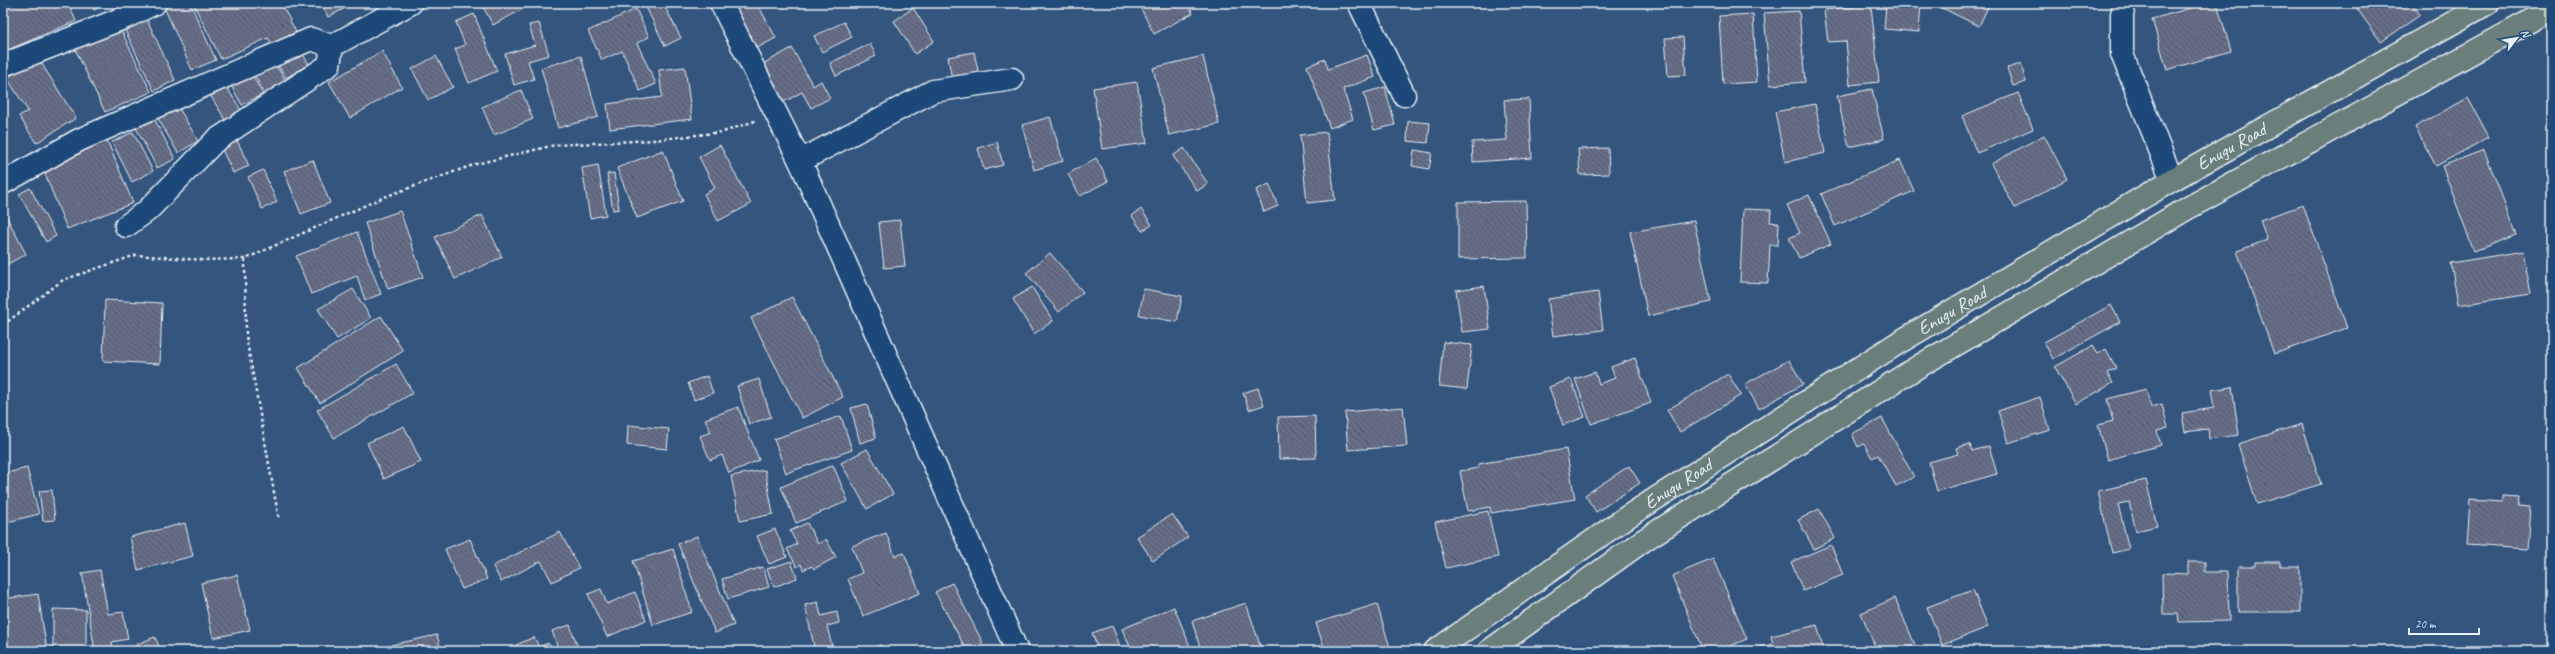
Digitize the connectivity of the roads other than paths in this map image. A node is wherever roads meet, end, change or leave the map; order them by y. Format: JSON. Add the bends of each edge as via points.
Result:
{"nodes":[{"id":1,"x":155,"y":3,"type":"edge"},
{"id":2,"x":411,"y":3,"type":"edge"},
{"id":3,"x":721,"y":3,"type":"edge"},
{"id":4,"x":1359,"y":3,"type":"edge"},
{"id":5,"x":2125,"y":3,"type":"edge"},
{"id":6,"x":2488,"y":3,"type":"edge"},
{"id":7,"x":2552,"y":9,"type":"edge"},
{"id":8,"x":332,"y":46,"type":"junction"},
{"id":9,"x":3,"y":65,"type":"edge"},
{"id":10,"x":1012,"y":79,"type":"dead end"},
{"id":11,"x":1404,"y":95,"type":"dead end"},
{"id":12,"x":800,"y":161,"type":"junction"},
{"id":13,"x":2172,"y":180,"type":"junction"},
{"id":14,"x":3,"y":183,"type":"edge"},
{"id":15,"x":126,"y":226,"type":"dead end"},
{"id":16,"x":1017,"y":651,"type":"edge"},
{"id":17,"x":1435,"y":651,"type":"edge"},
{"id":18,"x":1489,"y":651,"type":"edge"}],
"edges":[{"from":1,"to":9,"type":"street","via":[[126,17]]},
{"from":2,"to":8,"type":"street"},
{"from":3,"to":12,"type":"street"},
{"from":4,"to":11,"type":"street"},
{"from":5,"to":13,"type":"street","via":[[2122,14],[2122,54]]},
{"from":6,"to":13,"type":"main road","name":"Enugu Road"},
{"from":7,"to":18,"type":"main road","via":[[2188,208],[1916,368],[1644,540]]},
{"from":8,"to":14,"type":"street","via":[[311,40],[79,140]]},
{"from":8,"to":15,"type":"street","via":[[329,65],[215,141],[148,210]]},
{"from":10,"to":12,"type":"street","via":[[932,91]]},
{"from":12,"to":16,"type":"street"},
{"from":13,"to":17,"type":"main road","name":"Enugu Road","via":[[1891,348],[1627,517]]}]}
